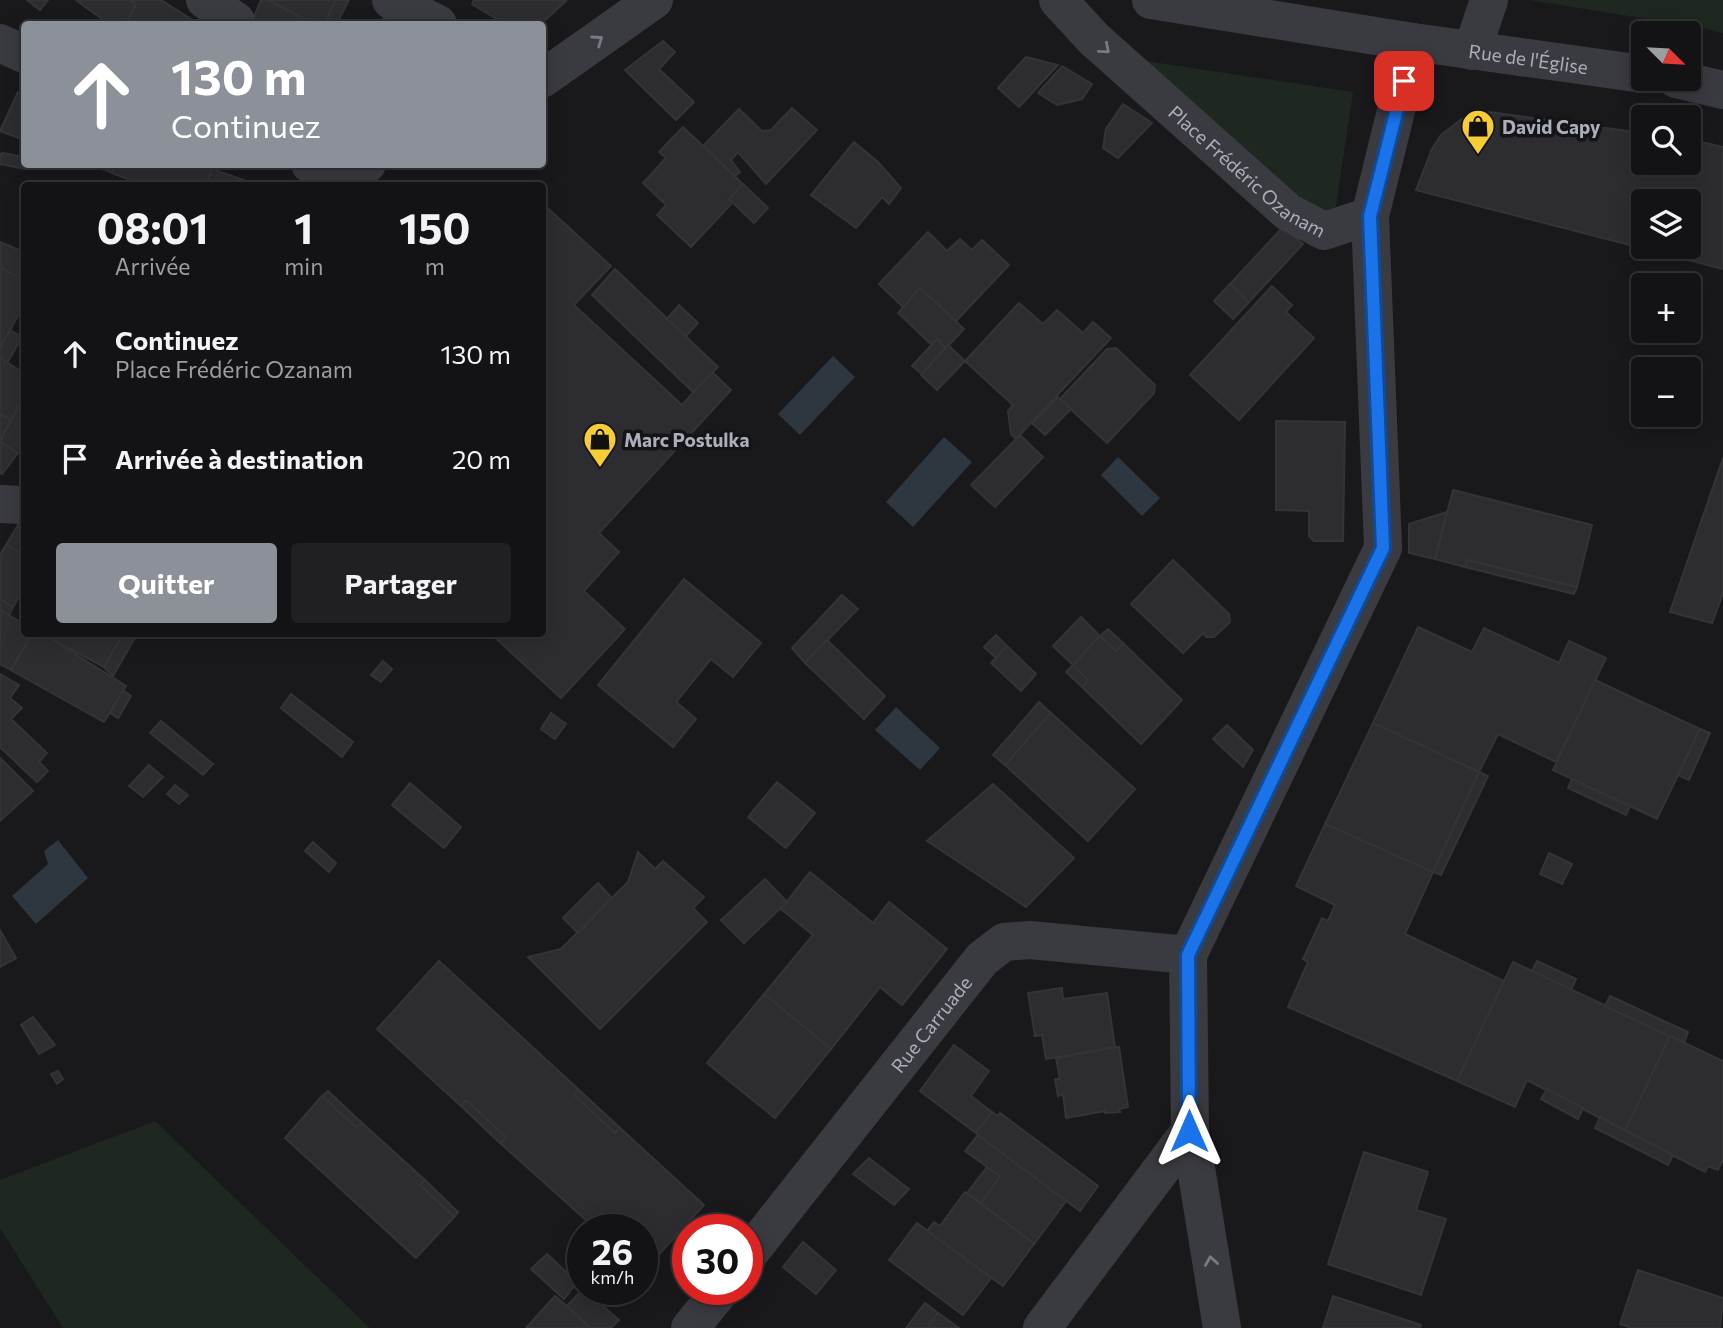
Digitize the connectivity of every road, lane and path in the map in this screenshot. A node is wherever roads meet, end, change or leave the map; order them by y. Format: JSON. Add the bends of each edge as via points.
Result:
{"nodes":[{"id":1,"x":205,"y":0,"type":"edge"},
{"id":2,"x":391,"y":0,"type":"edge"},
{"id":3,"x":654,"y":0,"type":"edge"},
{"id":4,"x":1058,"y":0,"type":"edge"},
{"id":5,"x":1151,"y":0,"type":"edge"},
{"id":6,"x":1489,"y":0,"type":"edge"},
{"id":7,"x":1343,"y":15,"type":"edge"},
{"id":8,"x":236,"y":21,"type":"edge"},
{"id":9,"x":432,"y":21,"type":"edge"},
{"id":10,"x":1413,"y":42,"type":"junction"},
{"id":11,"x":1472,"y":51,"type":"junction"},
{"id":12,"x":1631,"y":72,"type":"edge"},
{"id":13,"x":546,"y":77,"type":"edge"},
{"id":14,"x":1701,"y":85,"type":"edge"},
{"id":15,"x":1723,"y":90,"type":"edge"},
{"id":16,"x":320,"y":168,"type":"edge"},
{"id":17,"x":348,"y":168,"type":"edge"},
{"id":18,"x":1370,"y":216,"type":"junction"},
{"id":19,"x":0,"y":504,"type":"edge"},
{"id":20,"x":21,"y":505,"type":"edge"},
{"id":21,"x":1188,"y":955,"type":"junction"},
{"id":22,"x":1189,"y":1131,"type":"junction"},
{"id":23,"x":763,"y":1236,"type":"edge"},
{"id":24,"x":709,"y":1305,"type":"edge"},
{"id":25,"x":690,"y":1328,"type":"edge"},
{"id":26,"x":1042,"y":1328,"type":"edge"},
{"id":27,"x":1222,"y":1328,"type":"edge"}],
"edges":[{"from":1,"to":8,"type":"street"},
{"from":2,"to":9,"type":"street"},
{"from":13,"to":3,"type":"street","one_way":true},
{"from":4,"to":18,"type":"street","name":"Place Frédéric Ozanam","one_way":true,"via":[[1094,39],[1288,212],[1324,231]]},
{"from":5,"to":7,"type":"street"},
{"from":6,"to":11,"type":"street"},
{"from":7,"to":10,"type":"street"},
{"from":10,"to":11,"type":"street","name":"Rue de l'Église"},
{"from":10,"to":18,"type":"street"},
{"from":11,"to":12,"type":"street","name":"Rue de l'Église"},
{"from":14,"to":15,"type":"street"},
{"from":16,"to":17,"type":"street","via":[[330,172]]},
{"from":18,"to":21,"type":"street","via":[[1383,548]]},
{"from":19,"to":20,"type":"street"},
{"from":21,"to":22,"type":"street"},
{"from":21,"to":23,"type":"street","name":"Rue Carruade","via":[[1030,940],[1004,942],[982,959]]},
{"from":22,"to":26,"type":"street"},
{"from":27,"to":22,"type":"street","one_way":true},
{"from":24,"to":25,"type":"street"}]}
